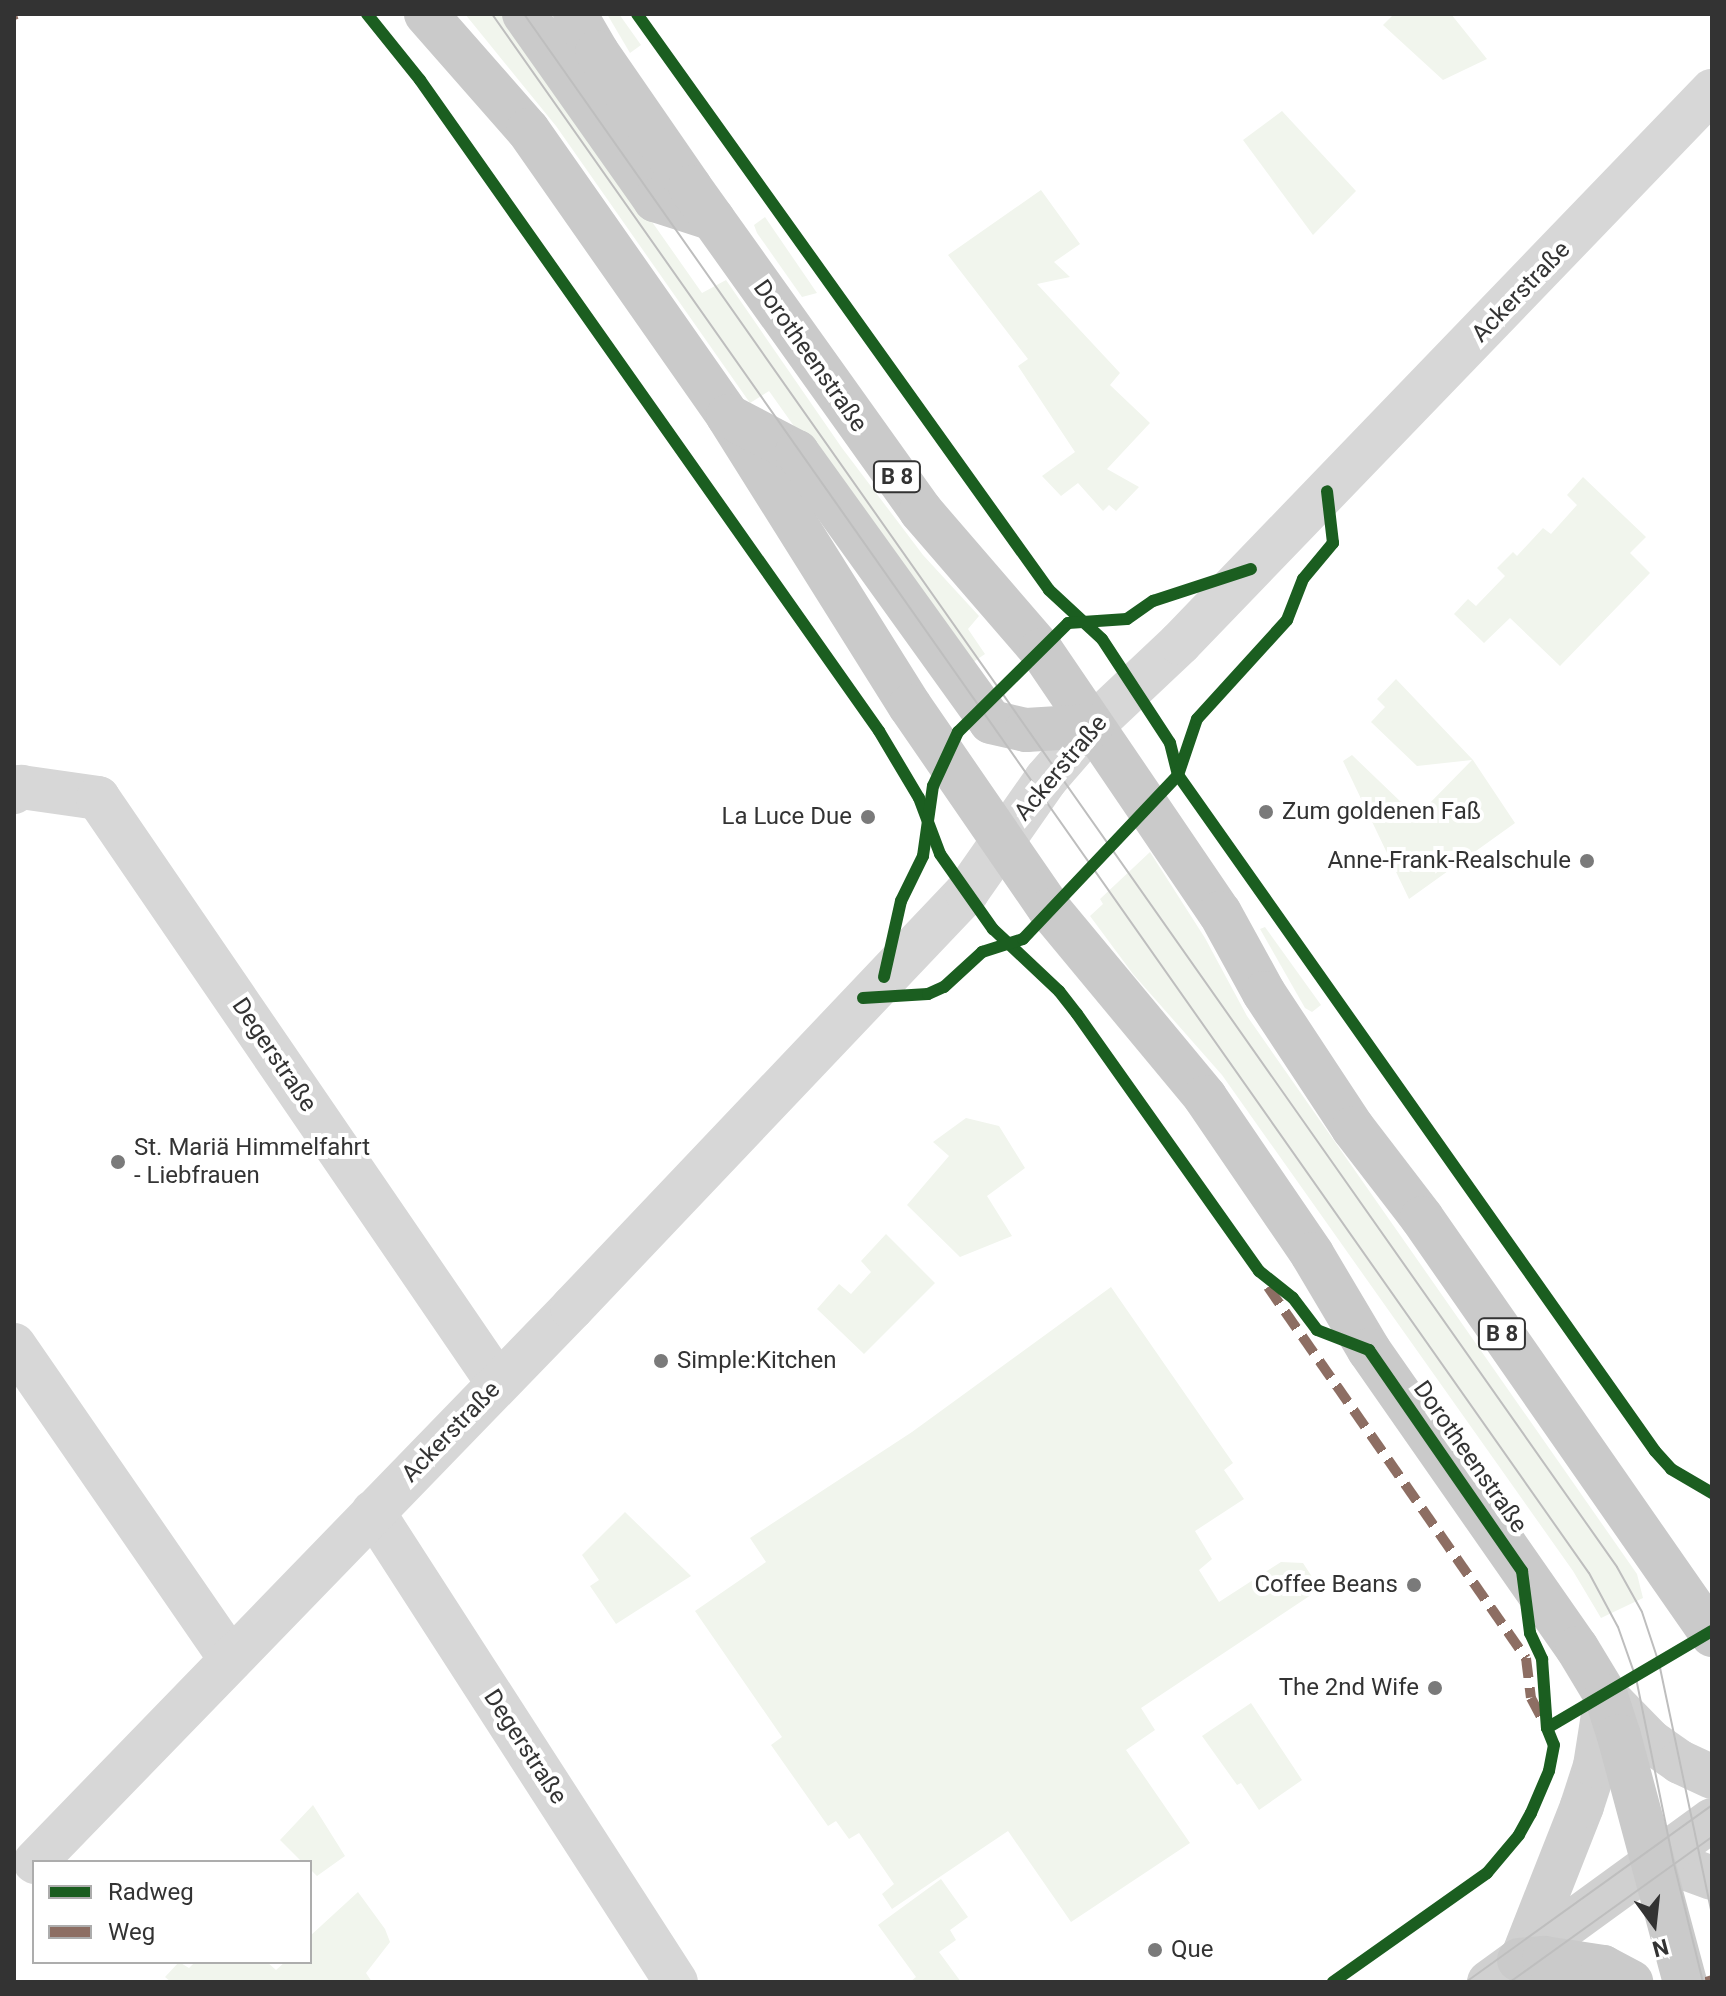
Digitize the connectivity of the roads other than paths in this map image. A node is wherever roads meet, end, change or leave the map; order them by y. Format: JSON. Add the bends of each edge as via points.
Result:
{"nodes":[{"id":1,"x":426,"y":14,"type":"edge"},
{"id":2,"x":524,"y":14,"type":"edge"},
{"id":3,"x":575,"y":14,"type":"edge"},
{"id":4,"x":1712,"y":91,"type":"edge"},
{"id":5,"x":713,"y":219,"type":"junction"},
{"id":6,"x":728,"y":416,"type":"junction"},
{"id":7,"x":1092,"y":726,"type":"junction"},
{"id":8,"x":14,"y":792,"type":"edge"},
{"id":9,"x":1003,"y":840,"type":"junction"},
{"id":10,"x":14,"y":1345,"type":"edge"},
{"id":11,"x":498,"y":1383,"type":"junction"},
{"id":12,"x":373,"y":1512,"type":"junction"},
{"id":13,"x":1712,"y":1633,"type":"edge"},
{"id":14,"x":231,"y":1659,"type":"junction"},
{"id":15,"x":1606,"y":1696,"type":"junction"},
{"id":16,"x":1712,"y":1777,"type":"edge"},
{"id":17,"x":1712,"y":1820,"type":"edge"},
{"id":18,"x":36,"y":1860,"type":"edge"},
{"id":19,"x":1653,"y":1863,"type":"junction"},
{"id":20,"x":32,"y":1864,"type":"edge"},
{"id":21,"x":1712,"y":1878,"type":"edge"},
{"id":22,"x":14,"y":1884,"type":"edge"},
{"id":23,"x":1510,"y":1966,"type":"edge"},
{"id":24,"x":676,"y":1982,"type":"edge"},
{"id":25,"x":1631,"y":1982,"type":"edge"},
{"id":26,"x":1685,"y":1982,"type":"edge"}],
"edges":[{"from":1,"to":6,"type":"main road","name":"Dorotheenstraße","via":[[528,130]]},
{"from":2,"to":5,"type":"main road","via":[[655,200]]},
{"from":3,"to":5,"type":"main road","name":"Dorotheenstraße","number":"B 8"},
{"from":4,"to":7,"type":"street","name":"Ackerstraße","via":[[1180,643]]},
{"from":5,"to":7,"type":"main road","name":"Dorotheenstraße","number":"B 8","via":[[921,511],[1041,650]]},
{"from":6,"to":7,"type":"main road","via":[[797,452],[991,722],[1026,730]]},
{"from":6,"to":9,"type":"main road","name":"Dorotheenstraße","via":[[910,706]]},
{"from":7,"to":9,"type":"street","name":"Ackerstraße"},
{"from":7,"to":13,"type":"main road","name":"Dorotheenstraße","number":"B 8","via":[[1220,913],[1264,993],[1353,1128],[1422,1218]]},
{"from":8,"to":11,"type":"street","name":"Degerstraße","via":[[21,787],[98,798]]},
{"from":9,"to":11,"type":"street","name":"Ackerstraße","via":[[967,892]]},
{"from":9,"to":15,"type":"main road","name":"Dorotheenstraße","via":[[1050,910],[1205,1097],[1251,1162],[1369,1350]]},
{"from":10,"to":14,"type":"street"},
{"from":11,"to":12,"type":"street","name":"Ackerstraße"},
{"from":12,"to":14,"type":"street","name":"Ackerstraße"},
{"from":12,"to":24,"type":"street","name":"Degerstraße"},
{"from":14,"to":18,"type":"street","name":"Ackerstraße"},
{"from":15,"to":16,"type":"main road","via":[[1650,1741]]},
{"from":15,"to":19,"type":"main road","name":"Dorotheenstraße"},
{"from":15,"to":23,"type":"main road","via":[[1591,1779]]},
{"from":17,"to":19,"type":"main road"},
{"from":19,"to":21,"type":"main road","via":[[1674,1864]]},
{"from":19,"to":23,"type":"main road"},
{"from":19,"to":26,"type":"main road","name":"Dorotheenstraße"},
{"from":20,"to":22,"type":"street","name":"Ackerstraße"},
{"from":23,"to":25,"type":"main road","via":[[1544,1958],[1603,1967]]}]}
